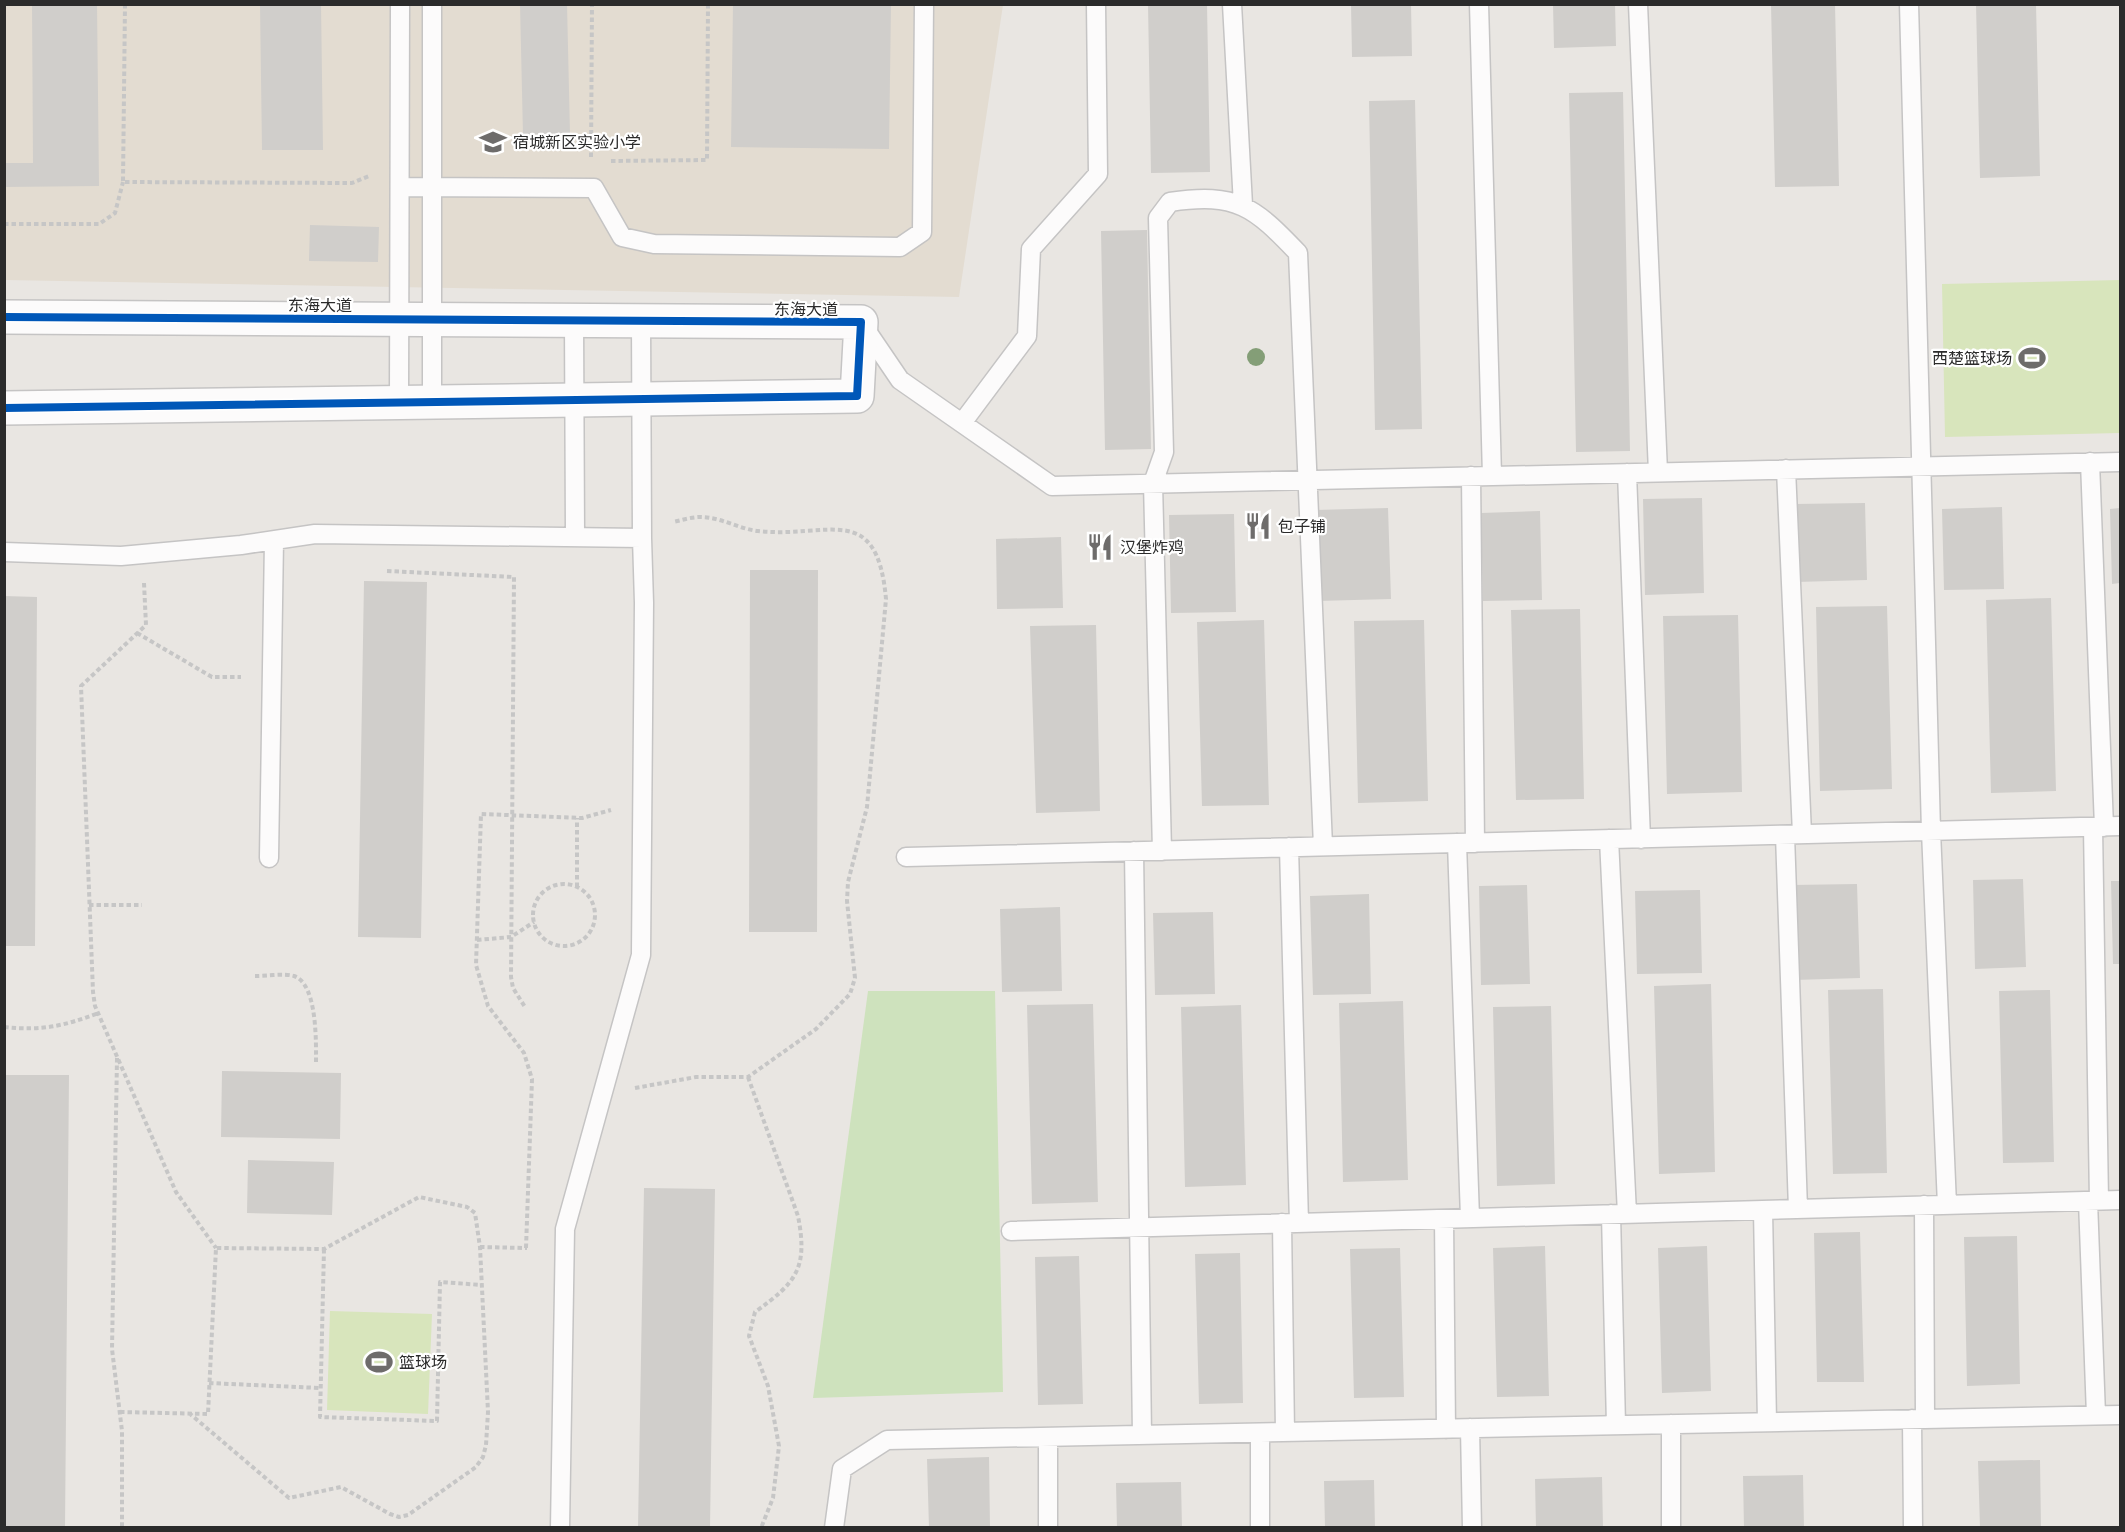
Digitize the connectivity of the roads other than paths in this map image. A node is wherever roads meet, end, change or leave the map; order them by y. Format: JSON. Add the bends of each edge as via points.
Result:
{"nodes":[{"id":1,"x":400,"y":4,"type":"edge"},
{"id":2,"x":432,"y":4,"type":"edge"},
{"id":3,"x":924,"y":4,"type":"edge"},
{"id":4,"x":1096,"y":4,"type":"edge"},
{"id":5,"x":1232,"y":4,"type":"edge"},
{"id":6,"x":1479,"y":4,"type":"edge"},
{"id":7,"x":1638,"y":4,"type":"edge"},
{"id":8,"x":1909,"y":4,"type":"edge"},
{"id":9,"x":400,"y":187,"type":"junction"},
{"id":10,"x":432,"y":187,"type":"junction"},
{"id":11,"x":1243,"y":205,"type":"junction"},
{"id":12,"x":4,"y":316,"type":"edge"},
{"id":13,"x":399,"y":320,"type":"junction"},
{"id":14,"x":432,"y":320,"type":"junction"},
{"id":15,"x":574,"y":321,"type":"junction"},
{"id":16,"x":640,"y":321,"type":"junction"},
{"id":17,"x":861,"y":322,"type":"junction"},
{"id":18,"x":574,"y":399,"type":"junction"},
{"id":19,"x":641,"y":399,"type":"junction"},
{"id":20,"x":399,"y":401,"type":"junction"},
{"id":21,"x":432,"y":401,"type":"junction"},
{"id":22,"x":4,"y":408,"type":"edge"},
{"id":23,"x":962,"y":423,"type":"junction"},
{"id":24,"x":2090,"y":462,"type":"junction"},
{"id":25,"x":2121,"y":462,"type":"edge"},
{"id":26,"x":1921,"y":466,"type":"junction"},
{"id":27,"x":1786,"y":469,"type":"junction"},
{"id":28,"x":1658,"y":472,"type":"junction"},
{"id":29,"x":1627,"y":473,"type":"junction"},
{"id":30,"x":1472,"y":476,"type":"junction"},
{"id":31,"x":1492,"y":476,"type":"junction"},
{"id":32,"x":1307,"y":480,"type":"junction"},
{"id":33,"x":1153,"y":483,"type":"junction"},
{"id":34,"x":642,"y":530,"type":"junction"},
{"id":35,"x":575,"y":536,"type":"junction"},
{"id":36,"x":274,"y":540,"type":"junction"},
{"id":37,"x":4,"y":552,"type":"edge"},
{"id":38,"x":2106,"y":827,"type":"edge"},
{"id":39,"x":1931,"y":831,"type":"junction"},
{"id":40,"x":1793,"y":835,"type":"junction"},
{"id":41,"x":1641,"y":838,"type":"junction"},
{"id":42,"x":1609,"y":839,"type":"junction"},
{"id":43,"x":1466,"y":843,"type":"junction"},
{"id":44,"x":1323,"y":846,"type":"junction"},
{"id":45,"x":1289,"y":847,"type":"junction"},
{"id":46,"x":1162,"y":850,"type":"junction"},
{"id":47,"x":1134,"y":851,"type":"junction"},
{"id":48,"x":906,"y":856,"type":"dead end"},
{"id":49,"x":269,"y":858,"type":"dead end"},
{"id":50,"x":2121,"y":1200,"type":"edge"},
{"id":51,"x":2094,"y":1201,"type":"junction"},
{"id":52,"x":1924,"y":1205,"type":"junction"},
{"id":53,"x":1947,"y":1205,"type":"junction"},
{"id":54,"x":1798,"y":1209,"type":"junction"},
{"id":55,"x":1763,"y":1210,"type":"junction"},
{"id":56,"x":1619,"y":1214,"type":"junction"},
{"id":57,"x":1470,"y":1218,"type":"junction"},
{"id":58,"x":1444,"y":1219,"type":"junction"},
{"id":59,"x":1290,"y":1223,"type":"junction"},
{"id":60,"x":1139,"y":1227,"type":"junction"},
{"id":61,"x":1011,"y":1231,"type":"dead end"},
{"id":62,"x":2121,"y":1414,"type":"edge"},
{"id":63,"x":2096,"y":1415,"type":"junction"},
{"id":64,"x":1918,"y":1419,"type":"junction"},
{"id":65,"x":1767,"y":1422,"type":"junction"},
{"id":66,"x":1671,"y":1424,"type":"junction"},
{"id":67,"x":1616,"y":1425,"type":"junction"},
{"id":68,"x":1470,"y":1428,"type":"junction"},
{"id":69,"x":1446,"y":1429,"type":"junction"},
{"id":70,"x":1260,"y":1432,"type":"junction"},
{"id":71,"x":1285,"y":1432,"type":"junction"},
{"id":72,"x":1142,"y":1435,"type":"junction"},
{"id":73,"x":1048,"y":1437,"type":"junction"},
{"id":74,"x":560,"y":1527,"type":"edge"},
{"id":75,"x":834,"y":1527,"type":"edge"},
{"id":76,"x":1048,"y":1527,"type":"edge"},
{"id":77,"x":1260,"y":1527,"type":"edge"},
{"id":78,"x":1472,"y":1527,"type":"edge"},
{"id":79,"x":1671,"y":1527,"type":"edge"},
{"id":80,"x":1913,"y":1527,"type":"edge"}],
"edges":[{"from":1,"to":9,"type":"lane"},
{"from":2,"to":10,"type":"lane"},
{"from":3,"to":10,"type":"lane","via":[[922,232],[900,247],[654,244],[622,237],[594,188]]},
{"from":4,"to":23,"type":"lane","via":[[1098,174],[1031,249],[1027,336]]},
{"from":5,"to":11,"type":"lane"},
{"from":6,"to":31,"type":"lane"},
{"from":7,"to":28,"type":"lane"},
{"from":8,"to":26,"type":"lane"},
{"from":9,"to":10,"type":"lane"},
{"from":9,"to":13,"type":"lane"},
{"from":10,"to":14,"type":"lane"},
{"from":11,"to":32,"type":"lane","via":[[1266,220],[1298,253]]},
{"from":11,"to":33,"type":"lane","via":[[1202,198],[1170,202],[1158,218],[1164,452]]},
{"from":12,"to":13,"type":"street","name":"东海大道"},
{"from":13,"to":14,"type":"street","name":"东海大道"},
{"from":13,"to":20,"type":"lane"},
{"from":14,"to":15,"type":"street","name":"东海大道"},
{"from":14,"to":21,"type":"lane"},
{"from":15,"to":16,"type":"street","name":"东海大道"},
{"from":15,"to":18,"type":"lane"},
{"from":16,"to":17,"type":"street","name":"东海大道"},
{"from":16,"to":19,"type":"lane"},
{"from":17,"to":19,"type":"street","name":"东海大道","via":[[857,396]]},
{"from":17,"to":23,"type":"lane","via":[[900,380]]},
{"from":18,"to":19,"type":"street","name":"东海大道"},
{"from":18,"to":21,"type":"street","name":"东海大道"},
{"from":18,"to":35,"type":"lane"},
{"from":19,"to":34,"type":"lane"},
{"from":20,"to":21,"type":"street","name":"东海大道"},
{"from":20,"to":22,"type":"street","name":"东海大道"},
{"from":23,"to":33,"type":"lane","via":[[1052,486]]},
{"from":24,"to":25,"type":"lane"},
{"from":24,"to":26,"type":"lane"},
{"from":24,"to":38,"type":"lane"},
{"from":26,"to":27,"type":"lane"},
{"from":26,"to":39,"type":"lane"},
{"from":27,"to":28,"type":"lane"},
{"from":27,"to":40,"type":"lane"},
{"from":28,"to":29,"type":"lane"},
{"from":29,"to":31,"type":"lane"},
{"from":29,"to":41,"type":"lane"},
{"from":30,"to":31,"type":"lane"},
{"from":30,"to":32,"type":"lane"},
{"from":30,"to":43,"type":"lane"},
{"from":32,"to":33,"type":"lane"},
{"from":32,"to":44,"type":"lane"},
{"from":33,"to":46,"type":"lane"},
{"from":34,"to":35,"type":"lane"},
{"from":34,"to":74,"type":"lane","via":[[641,955],[565,1229]]},
{"from":35,"to":36,"type":"lane","via":[[315,534]]},
{"from":36,"to":37,"type":"lane","via":[[121,556]]},
{"from":36,"to":49,"type":"lane"},
{"from":38,"to":39,"type":"lane"},
{"from":38,"to":51,"type":"lane"},
{"from":39,"to":40,"type":"lane"},
{"from":39,"to":53,"type":"lane"},
{"from":40,"to":41,"type":"lane"},
{"from":40,"to":54,"type":"lane"},
{"from":41,"to":42,"type":"lane"},
{"from":42,"to":43,"type":"lane"},
{"from":42,"to":56,"type":"lane"},
{"from":43,"to":44,"type":"lane"},
{"from":43,"to":57,"type":"lane"},
{"from":44,"to":45,"type":"lane"},
{"from":45,"to":46,"type":"lane"},
{"from":45,"to":59,"type":"lane"},
{"from":46,"to":47,"type":"lane"},
{"from":47,"to":48,"type":"lane"},
{"from":47,"to":60,"type":"lane"},
{"from":50,"to":51,"type":"lane"},
{"from":51,"to":53,"type":"lane"},
{"from":51,"to":63,"type":"lane"},
{"from":52,"to":53,"type":"lane"},
{"from":52,"to":54,"type":"lane"},
{"from":52,"to":64,"type":"lane"},
{"from":54,"to":55,"type":"lane"},
{"from":55,"to":56,"type":"lane"},
{"from":55,"to":65,"type":"lane"},
{"from":56,"to":57,"type":"lane"},
{"from":56,"to":67,"type":"lane"},
{"from":57,"to":58,"type":"lane"},
{"from":58,"to":59,"type":"lane"},
{"from":58,"to":69,"type":"lane"},
{"from":59,"to":60,"type":"lane"},
{"from":59,"to":71,"type":"lane"},
{"from":60,"to":61,"type":"lane"},
{"from":60,"to":72,"type":"lane"},
{"from":62,"to":63,"type":"lane"},
{"from":63,"to":64,"type":"lane"},
{"from":64,"to":65,"type":"lane"},
{"from":64,"to":80,"type":"lane"},
{"from":65,"to":66,"type":"lane"},
{"from":66,"to":67,"type":"lane"},
{"from":66,"to":79,"type":"lane"},
{"from":67,"to":68,"type":"lane"},
{"from":68,"to":69,"type":"lane"},
{"from":68,"to":78,"type":"lane"},
{"from":69,"to":71,"type":"lane"},
{"from":70,"to":71,"type":"lane"},
{"from":70,"to":72,"type":"lane"},
{"from":70,"to":77,"type":"lane"},
{"from":72,"to":73,"type":"lane"},
{"from":73,"to":75,"type":"lane","via":[[887,1440],[842,1469]]},
{"from":73,"to":76,"type":"lane"}]}
